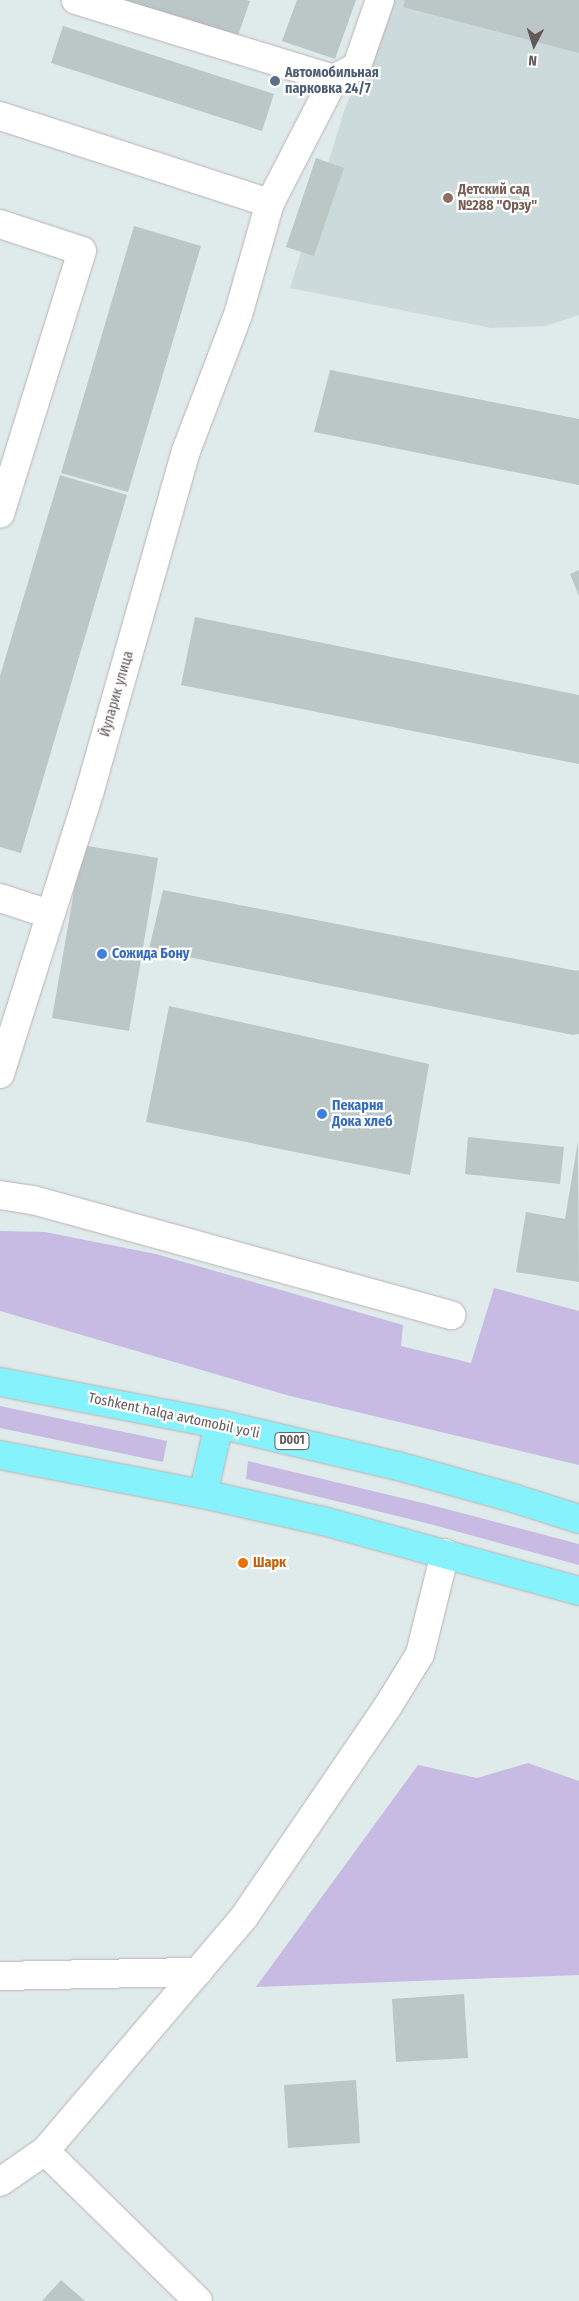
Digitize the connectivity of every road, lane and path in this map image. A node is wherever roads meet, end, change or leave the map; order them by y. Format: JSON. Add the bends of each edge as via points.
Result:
{"nodes":[{"id":1,"x":76,"y":0,"type":"edge"},
{"id":2,"x":380,"y":0,"type":"edge"},
{"id":3,"x":334,"y":79,"type":"junction"},
{"id":4,"x":0,"y":116,"type":"edge"},
{"id":5,"x":270,"y":203,"type":"junction"},
{"id":6,"x":0,"y":224,"type":"edge"},
{"id":7,"x":0,"y":514,"type":"edge"},
{"id":8,"x":0,"y":898,"type":"edge"},
{"id":9,"x":49,"y":914,"type":"junction"},
{"id":10,"x":0,"y":1074,"type":"edge"},
{"id":11,"x":0,"y":1195,"type":"edge"},
{"id":12,"x":451,"y":1314,"type":"dead end"},
{"id":13,"x":0,"y":1382,"type":"edge"},
{"id":14,"x":218,"y":1424,"type":"junction"},
{"id":15,"x":0,"y":1454,"type":"edge"},
{"id":16,"x":203,"y":1494,"type":"junction"},
{"id":17,"x":579,"y":1519,"type":"edge"},
{"id":18,"x":445,"y":1553,"type":"junction"},
{"id":19,"x":579,"y":1591,"type":"edge"},
{"id":20,"x":198,"y":1972,"type":"junction"},
{"id":21,"x":0,"y":1976,"type":"edge"},
{"id":22,"x":45,"y":2150,"type":"junction"},
{"id":23,"x":0,"y":2182,"type":"edge"},
{"id":24,"x":198,"y":2301,"type":"edge"}],
"edges":[{"from":1,"to":3,"type":"street"},
{"from":2,"to":3,"type":"street","via":[[356,66]]},
{"from":3,"to":5,"type":"street","name":"Йуларик улица"},
{"from":4,"to":5,"type":"street"},
{"from":5,"to":9,"type":"street","name":"Йуларик улица","via":[[238,315],[186,451],[90,790]]},
{"from":6,"to":7,"type":"street","via":[[82,251]]},
{"from":8,"to":9,"type":"street"},
{"from":9,"to":10,"type":"street","name":"Йуларик улица"},
{"from":11,"to":12,"type":"street","via":[[33,1200]]},
{"from":13,"to":14,"type":"highway","name":"Toshkent halqa avtomobil yo'li","number":"D001"},
{"from":14,"to":16,"type":"highway"},
{"from":14,"to":17,"type":"highway","name":"Toshkent halqa avtomobil yo'li","number":"D001","via":[[398,1466]]},
{"from":15,"to":16,"type":"highway"},
{"from":16,"to":18,"type":"highway"},
{"from":18,"to":19,"type":"highway"},
{"from":18,"to":20,"type":"street","via":[[420,1654],[244,1916]]},
{"from":20,"to":21,"type":"street"},
{"from":20,"to":22,"type":"street"},
{"from":22,"to":23,"type":"street"},
{"from":22,"to":24,"type":"street"}]}
